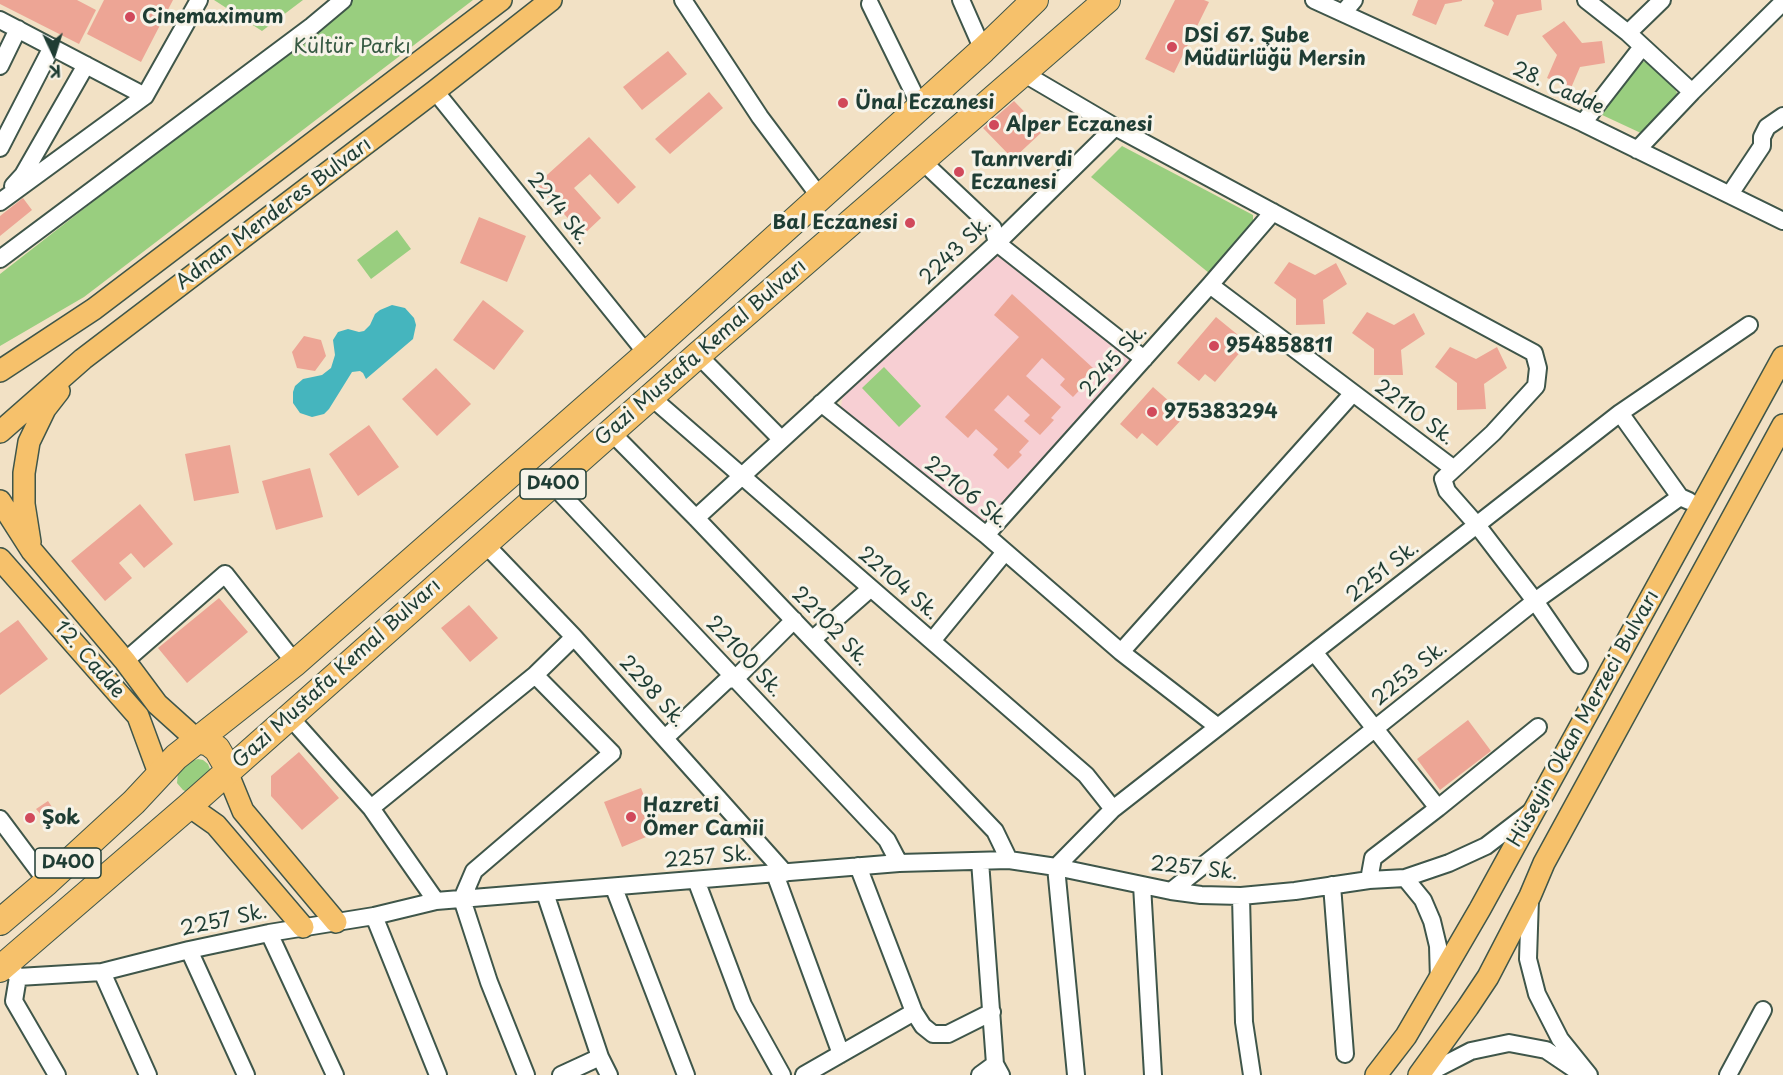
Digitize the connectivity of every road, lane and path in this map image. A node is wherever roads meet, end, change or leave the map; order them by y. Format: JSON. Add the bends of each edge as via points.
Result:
{"nodes":[{"id":1,"x":199,"y":0,"type":"edge"},
{"id":2,"x":343,"y":0,"type":"edge"},
{"id":3,"x":501,"y":0,"type":"edge"},
{"id":4,"x":551,"y":0,"type":"edge"},
{"id":5,"x":683,"y":0,"type":"edge"},
{"id":6,"x":961,"y":0,"type":"edge"},
{"id":7,"x":1107,"y":0,"type":"edge"},
{"id":8,"x":1314,"y":0,"type":"edge"},
{"id":9,"x":1662,"y":0,"type":"edge"},
{"id":10,"x":1588,"y":1,"type":"edge"},
{"id":11,"x":1783,"y":2,"type":"edge"},
{"id":12,"x":870,"y":4,"type":"dead end"},
{"id":13,"x":1024,"y":4,"type":"edge"},
{"id":14,"x":1349,"y":6,"type":"edge"},
{"id":15,"x":0,"y":20,"type":"edge"},
{"id":16,"x":18,"y":29,"type":"junction"},
{"id":17,"x":1628,"y":33,"type":"junction"},
{"id":18,"x":52,"y":47,"type":"junction"},
{"id":19,"x":1642,"y":47,"type":"junction"},
{"id":20,"x":982,"y":50,"type":"junction"},
{"id":21,"x":86,"y":65,"type":"junction"},
{"id":22,"x":0,"y":66,"type":"edge"},
{"id":23,"x":1023,"y":74,"type":"junction"},
{"id":24,"x":435,"y":91,"type":"junction"},
{"id":25,"x":1692,"y":92,"type":"junction"},
{"id":26,"x":146,"y":96,"type":"junction"},
{"id":27,"x":920,"y":106,"type":"junction"},
{"id":28,"x":1783,"y":116,"type":"edge"},
{"id":29,"x":1583,"y":123,"type":"junction"},
{"id":30,"x":1115,"y":127,"type":"junction"},
{"id":31,"x":0,"y":148,"type":"edge"},
{"id":32,"x":1636,"y":150,"type":"junction"},
{"id":33,"x":921,"y":160,"type":"junction"},
{"id":34,"x":1730,"y":194,"type":"junction"},
{"id":35,"x":820,"y":197,"type":"junction"},
{"id":36,"x":0,"y":201,"type":"edge"},
{"id":37,"x":1272,"y":212,"type":"junction"},
{"id":38,"x":1783,"y":220,"type":"edge"},
{"id":39,"x":997,"y":243,"type":"junction"},
{"id":40,"x":0,"y":259,"type":"edge"},
{"id":41,"x":1210,"y":285,"type":"junction"},
{"id":42,"x":1749,"y":325,"type":"dead end"},
{"id":43,"x":647,"y":354,"type":"junction"},
{"id":44,"x":698,"y":355,"type":"junction"},
{"id":45,"x":1783,"y":357,"type":"edge"},
{"id":46,"x":83,"y":359,"type":"junction"},
{"id":47,"x":1144,"y":359,"type":"junction"},
{"id":48,"x":0,"y":371,"type":"edge"},
{"id":49,"x":1353,"y":393,"type":"junction"},
{"id":50,"x":651,"y":397,"type":"junction"},
{"id":51,"x":821,"y":403,"type":"junction"},
{"id":52,"x":1620,"y":413,"type":"junction"},
{"id":53,"x":1783,"y":426,"type":"edge"},
{"id":54,"x":0,"y":432,"type":"edge"},
{"id":55,"x":611,"y":432,"type":"junction"},
{"id":56,"x":781,"y":439,"type":"junction"},
{"id":57,"x":1454,"y":469,"type":"junction"},
{"id":58,"x":742,"y":477,"type":"junction"},
{"id":59,"x":552,"y":484,"type":"junction"},
{"id":60,"x":1680,"y":497,"type":"junction"},
{"id":61,"x":0,"y":501,"type":"edge"},
{"id":62,"x":1701,"y":506,"type":"junction"},
{"id":63,"x":696,"y":518,"type":"junction"},
{"id":64,"x":1477,"y":525,"type":"junction"},
{"id":65,"x":986,"y":536,"type":"junction"},
{"id":66,"x":484,"y":543,"type":"junction"},
{"id":67,"x":32,"y":551,"type":"junction"},
{"id":68,"x":1005,"y":552,"type":"junction"},
{"id":69,"x":2,"y":562,"type":"edge"},
{"id":70,"x":871,"y":588,"type":"junction"},
{"id":71,"x":1535,"y":601,"type":"junction"},
{"id":72,"x":794,"y":620,"type":"junction"},
{"id":73,"x":574,"y":637,"type":"junction"},
{"id":74,"x":813,"y":639,"type":"junction"},
{"id":75,"x":932,"y":641,"type":"junction"},
{"id":76,"x":1121,"y":652,"type":"junction"},
{"id":77,"x":1314,"y":652,"type":"junction"},
{"id":78,"x":125,"y":661,"type":"junction"},
{"id":79,"x":295,"y":663,"type":"junction"},
{"id":80,"x":1579,"y":665,"type":"dead end"},
{"id":81,"x":535,"y":675,"type":"junction"},
{"id":82,"x":735,"y":679,"type":"junction"},
{"id":83,"x":289,"y":716,"type":"junction"},
{"id":84,"x":1218,"y":727,"type":"junction"},
{"id":85,"x":1538,"y":727,"type":"dead end"},
{"id":86,"x":1376,"y":728,"type":"junction"},
{"id":87,"x":665,"y":738,"type":"junction"},
{"id":88,"x":197,"y":740,"type":"junction"},
{"id":89,"x":227,"y":772,"type":"junction"},
{"id":90,"x":159,"y":773,"type":"junction"},
{"id":91,"x":189,"y":806,"type":"junction"},
{"id":92,"x":371,"y":808,"type":"junction"},
{"id":93,"x":1438,"y":808,"type":"junction"},
{"id":94,"x":1536,"y":808,"type":"junction"},
{"id":95,"x":1113,"y":809,"type":"junction"},
{"id":96,"x":0,"y":819,"type":"edge"},
{"id":97,"x":1009,"y":860,"type":"junction"},
{"id":98,"x":980,"y":861,"type":"junction"},
{"id":99,"x":899,"y":863,"type":"junction"},
{"id":100,"x":858,"y":866,"type":"junction"},
{"id":101,"x":1056,"y":867,"type":"junction"},
{"id":102,"x":780,"y":873,"type":"junction"},
{"id":103,"x":1406,"y":878,"type":"junction"},
{"id":104,"x":696,"y":880,"type":"junction"},
{"id":105,"x":1369,"y":880,"type":"junction"},
{"id":106,"x":47,"y":882,"type":"junction"},
{"id":107,"x":1142,"y":885,"type":"junction"},
{"id":108,"x":1332,"y":885,"type":"junction"},
{"id":109,"x":614,"y":888,"type":"junction"},
{"id":110,"x":1172,"y":891,"type":"junction"},
{"id":111,"x":544,"y":893,"type":"junction"},
{"id":112,"x":1241,"y":896,"type":"junction"},
{"id":113,"x":1530,"y":896,"type":"junction"},
{"id":114,"x":462,"y":899,"type":"junction"},
{"id":115,"x":436,"y":901,"type":"junction"},
{"id":116,"x":374,"y":916,"type":"junction"},
{"id":117,"x":0,"y":922,"type":"edge"},
{"id":118,"x":336,"y":922,"type":"junction"},
{"id":119,"x":303,"y":927,"type":"junction"},
{"id":120,"x":269,"y":933,"type":"junction"},
{"id":121,"x":189,"y":950,"type":"junction"},
{"id":122,"x":8,"y":970,"type":"edge"},
{"id":123,"x":102,"y":972,"type":"junction"},
{"id":124,"x":1439,"y":980,"type":"junction"},
{"id":125,"x":1763,"y":1010,"type":"dead end"},
{"id":126,"x":914,"y":1012,"type":"junction"},
{"id":127,"x":992,"y":1012,"type":"junction"},
{"id":128,"x":841,"y":1054,"type":"junction"},
{"id":129,"x":1345,"y":1054,"type":"dead end"},
{"id":130,"x":600,"y":1057,"type":"junction"},
{"id":131,"x":998,"y":1070,"type":"edge"},
{"id":132,"x":57,"y":1075,"type":"edge"},
{"id":133,"x":148,"y":1075,"type":"edge"},
{"id":134,"x":246,"y":1075,"type":"edge"},
{"id":135,"x":335,"y":1075,"type":"edge"},
{"id":136,"x":438,"y":1075,"type":"edge"},
{"id":137,"x":526,"y":1075,"type":"edge"},
{"id":138,"x":561,"y":1075,"type":"edge"},
{"id":139,"x":609,"y":1075,"type":"edge"},
{"id":140,"x":686,"y":1075,"type":"edge"},
{"id":141,"x":782,"y":1075,"type":"edge"},
{"id":142,"x":804,"y":1075,"type":"edge"},
{"id":143,"x":980,"y":1075,"type":"edge"},
{"id":144,"x":1076,"y":1075,"type":"edge"},
{"id":145,"x":1153,"y":1075,"type":"edge"},
{"id":146,"x":1252,"y":1075,"type":"edge"},
{"id":147,"x":1376,"y":1075,"type":"edge"},
{"id":148,"x":1419,"y":1075,"type":"edge"},
{"id":149,"x":1428,"y":1075,"type":"edge"},
{"id":150,"x":1582,"y":1075,"type":"edge"},
{"id":151,"x":1589,"y":1075,"type":"edge"},
{"id":152,"x":1728,"y":1075,"type":"edge"}],
"edges":[{"from":1,"to":26,"type":"street"},
{"from":2,"to":40,"type":"street"},
{"from":3,"to":48,"type":"main road","name":"Adnan Menderes Bulvarı","via":[[94,309]]},
{"from":4,"to":24,"type":"main road","name":"Adnan Menderes Bulvarı"},
{"from":5,"to":35,"type":"street","via":[[760,117]]},
{"from":6,"to":20,"type":"street"},
{"from":7,"to":23,"type":"highway","name":"Gazi Mustafa Kemal Bulvarı","number":"D400"},
{"from":8,"to":14,"type":"street","name":"28. Cadde"},
{"from":9,"to":17,"type":"street"},
{"from":10,"to":17,"type":"street"},
{"from":11,"to":25,"type":"street"},
{"from":12,"to":27,"type":"street"},
{"from":13,"to":20,"type":"highway","name":"Gazi Mustafa Kemal Bulvarı","number":"D400"},
{"from":14,"to":29,"type":"street","name":"28. Cadde"},
{"from":15,"to":16,"type":"street"},
{"from":16,"to":18,"type":"street"},
{"from":16,"to":22,"type":"street"},
{"from":17,"to":19,"type":"street"},
{"from":18,"to":21,"type":"street"},
{"from":18,"to":31,"type":"street"},
{"from":19,"to":25,"type":"street"},
{"from":19,"to":29,"type":"street"},
{"from":20,"to":27,"type":"highway","name":"Gazi Mustafa Kemal Bulvarı","number":"D400"},
{"from":21,"to":26,"type":"street"},
{"from":21,"to":36,"type":"street","via":[[23,175]]},
{"from":23,"to":30,"type":"street"},
{"from":23,"to":33,"type":"highway","name":"Gazi Mustafa Kemal Bulvarı","number":"D400"},
{"from":24,"to":43,"type":"street","name":"2214 Sk."},
{"from":24,"to":46,"type":"main road","name":"Adnan Menderes Bulvarı"},
{"from":25,"to":32,"type":"street"},
{"from":26,"to":36,"type":"street"},
{"from":27,"to":35,"type":"highway","name":"Gazi Mustafa Kemal Bulvarı","number":"D400"},
{"from":28,"to":34,"type":"street","via":[[1767,127],[1762,146]]},
{"from":29,"to":32,"type":"street","name":"28. Cadde"},
{"from":30,"to":37,"type":"street"},
{"from":30,"to":39,"type":"street","name":"2243 Sk."},
{"from":32,"to":34,"type":"street","name":"28. Cadde"},
{"from":33,"to":39,"type":"street","via":[[993,228]]},
{"from":33,"to":44,"type":"highway","name":"Gazi Mustafa Kemal Bulvarı","number":"D400"},
{"from":34,"to":38,"type":"street","name":"28. Cadde"},
{"from":35,"to":43,"type":"highway","name":"Gazi Mustafa Kemal Bulvarı","number":"D400"},
{"from":37,"to":41,"type":"street","name":"2245 Sk."},
{"from":37,"to":57,"type":"street","via":[[1534,353],[1538,368],[1536,386]]},
{"from":39,"to":47,"type":"street"},
{"from":39,"to":51,"type":"street","name":"2243 Sk."},
{"from":41,"to":47,"type":"street","name":"2245 Sk."},
{"from":41,"to":49,"type":"street","name":"22110 Sk."},
{"from":42,"to":52,"type":"street","name":"2251 Sk."},
{"from":43,"to":79,"type":"highway","name":"Gazi Mustafa Kemal Bulvarı","number":"D400"},
{"from":44,"to":50,"type":"highway","name":"Gazi Mustafa Kemal Bulvarı","number":"D400"},
{"from":44,"to":56,"type":"street"},
{"from":45,"to":62,"type":"main road","name":"Hüseyin Okan Merzeci Bulvarı"},
{"from":46,"to":54,"type":"main road","name":"Adnan Menderes Bulvarı"},
{"from":46,"to":67,"type":"main road","via":[[45,409],[29,442],[24,504]]},
{"from":47,"to":65,"type":"street","name":"2245 Sk."},
{"from":49,"to":57,"type":"street","name":"22110 Sk."},
{"from":49,"to":76,"type":"street"},
{"from":50,"to":55,"type":"highway","name":"Gazi Mustafa Kemal Bulvarı","number":"D400"},
{"from":50,"to":58,"type":"street","name":"22104 Sk."},
{"from":51,"to":56,"type":"street"},
{"from":51,"to":65,"type":"street","name":"22106 Sk."},
{"from":52,"to":60,"type":"street"},
{"from":52,"to":64,"type":"street","name":"2251 Sk."},
{"from":53,"to":113,"type":"main road","name":"Hüseyin Okan Merzeci Bulvarı","via":[[1544,863]]},
{"from":55,"to":59,"type":"highway","name":"Gazi Mustafa Kemal Bulvarı","number":"D400"},
{"from":55,"to":63,"type":"street","name":"22102 Sk."},
{"from":56,"to":58,"type":"street"},
{"from":57,"to":64,"type":"street","name":"22110 Sk.","via":[[1443,479],[1447,491]]},
{"from":58,"to":63,"type":"street"},
{"from":58,"to":70,"type":"street","name":"22104 Sk."},
{"from":59,"to":66,"type":"highway","name":"Gazi Mustafa Kemal Bulvarı","number":"D400"},
{"from":59,"to":82,"type":"street","name":"22100 Sk."},
{"from":60,"to":62,"type":"street"},
{"from":60,"to":71,"type":"street","name":"2253 Sk."},
{"from":61,"to":67,"type":"main road","name":"12. Cadde"},
{"from":62,"to":94,"type":"main road","name":"Hüseyin Okan Merzeci Bulvarı"},
{"from":63,"to":72,"type":"street","name":"22102 Sk."},
{"from":64,"to":71,"type":"street","name":"22110 Sk."},
{"from":64,"to":77,"type":"street","name":"2251 Sk."},
{"from":65,"to":68,"type":"street","name":"22106 Sk."},
{"from":66,"to":73,"type":"street","name":"2298 Sk."},
{"from":66,"to":83,"type":"highway","name":"Gazi Mustafa Kemal Bulvarı","number":"D400"},
{"from":67,"to":78,"type":"main road","name":"12. Cadde"},
{"from":68,"to":75,"type":"street"},
{"from":68,"to":76,"type":"street","name":"22106 Sk."},
{"from":69,"to":90,"type":"main road","name":"12. Cadde","via":[[138,716]]},
{"from":70,"to":74,"type":"street"},
{"from":70,"to":75,"type":"street","name":"22104 Sk."},
{"from":71,"to":80,"type":"street","name":"22110 Sk."},
{"from":71,"to":86,"type":"street","name":"2253 Sk."},
{"from":72,"to":74,"type":"street","name":"22102 Sk."},
{"from":72,"to":82,"type":"street"},
{"from":73,"to":81,"type":"street"},
{"from":73,"to":87,"type":"street","name":"2298 Sk."},
{"from":74,"to":97,"type":"street","name":"22102 Sk.","via":[[994,831]]},
{"from":75,"to":95,"type":"street","name":"22104 Sk.","via":[[1086,775]]},
{"from":76,"to":84,"type":"street","name":"22106 Sk."},
{"from":77,"to":84,"type":"street","name":"2251 Sk."},
{"from":77,"to":86,"type":"street"},
{"from":78,"to":79,"type":"street","via":[[225,574]]},
{"from":78,"to":88,"type":"main road","name":"12. Cadde","via":[[157,704]]},
{"from":79,"to":88,"type":"highway","name":"Gazi Mustafa Kemal Bulvarı","number":"D400"},
{"from":81,"to":92,"type":"street"},
{"from":81,"to":114,"type":"street","via":[[612,753],[474,871]]},
{"from":82,"to":87,"type":"street","via":[[728,680]]},
{"from":82,"to":99,"type":"street","name":"22100 Sk.","via":[[886,840]]},
{"from":83,"to":89,"type":"highway","name":"Gazi Mustafa Kemal Bulvarı","number":"D400"},
{"from":83,"to":92,"type":"street"},
{"from":84,"to":95,"type":"street","name":"2251 Sk."},
{"from":85,"to":93,"type":"street"},
{"from":86,"to":93,"type":"street"},
{"from":86,"to":110,"type":"street","name":"2253 Sk."},
{"from":87,"to":102,"type":"street","name":"2298 Sk."},
{"from":88,"to":89,"type":"highway","via":[[217,749]]},
{"from":88,"to":90,"type":"highway","name":"Gazi Mustafa Kemal Bulvarı","number":"D400"},
{"from":89,"to":91,"type":"highway","name":"Gazi Mustafa Kemal Bulvarı","number":"D400"},
{"from":89,"to":118,"type":"main road","via":[[243,811]]},
{"from":90,"to":91,"type":"highway","via":[[166,794]]},
{"from":90,"to":106,"type":"highway","name":"Gazi Mustafa Kemal Bulvarı","number":"D400","via":[[134,802]]},
{"from":91,"to":119,"type":"main road","via":[[216,825]]},
{"from":91,"to":122,"type":"highway","name":"Gazi Mustafa Kemal Bulvarı","number":"D400"},
{"from":92,"to":115,"type":"street"},
{"from":93,"to":105,"type":"street","via":[[1372,858]]},
{"from":94,"to":103,"type":"street","name":"2257 Sk.","via":[[1486,846]]},
{"from":94,"to":124,"type":"main road","name":"Hüseyin Okan Merzeci Bulvarı"},
{"from":95,"to":101,"type":"street","name":"2251 Sk."},
{"from":96,"to":106,"type":"street"},
{"from":97,"to":98,"type":"street","name":"2257 Sk."},
{"from":97,"to":101,"type":"street","name":"2257 Sk."},
{"from":98,"to":99,"type":"street","name":"2257 Sk."},
{"from":98,"to":127,"type":"street"},
{"from":99,"to":100,"type":"street","name":"2257 Sk."},
{"from":100,"to":102,"type":"street","name":"2257 Sk."},
{"from":100,"to":126,"type":"street"},
{"from":101,"to":107,"type":"street","name":"2257 Sk."},
{"from":101,"to":144,"type":"street"},
{"from":102,"to":104,"type":"street","name":"2257 Sk."},
{"from":102,"to":128,"type":"street"},
{"from":103,"to":105,"type":"street","name":"2257 Sk."},
{"from":103,"to":124,"type":"street","via":[[1423,900],[1432,921],[1438,946]]},
{"from":104,"to":109,"type":"street","name":"2257 Sk."},
{"from":104,"to":141,"type":"street","via":[[743,1005]]},
{"from":105,"to":108,"type":"street","name":"2257 Sk."},
{"from":106,"to":117,"type":"highway","name":"Gazi Mustafa Kemal Bulvarı","number":"D400"},
{"from":107,"to":110,"type":"street","name":"2257 Sk."},
{"from":107,"to":145,"type":"street"},
{"from":108,"to":112,"type":"street","name":"2257 Sk."},
{"from":108,"to":129,"type":"street"},
{"from":109,"to":111,"type":"street","name":"2257 Sk."},
{"from":109,"to":140,"type":"street"},
{"from":110,"to":112,"type":"street","name":"2257 Sk."},
{"from":111,"to":114,"type":"street","name":"2257 Sk."},
{"from":111,"to":130,"type":"street"},
{"from":112,"to":146,"type":"street","via":[[1244,1022]]},
{"from":113,"to":148,"type":"main road","name":"Hüseyin Okan Merzeci Bulvarı","via":[[1488,977]]},
{"from":113,"to":151,"type":"street","via":[[1528,959],[1537,994],[1560,1039]]},
{"from":114,"to":115,"type":"street","name":"2257 Sk."},
{"from":114,"to":137,"type":"street"},
{"from":115,"to":116,"type":"street","name":"2257 Sk."},
{"from":116,"to":118,"type":"street","name":"2257 Sk."},
{"from":116,"to":136,"type":"street"},
{"from":118,"to":119,"type":"street","name":"2257 Sk."},
{"from":119,"to":120,"type":"street","name":"2257 Sk."},
{"from":120,"to":121,"type":"street","name":"2257 Sk."},
{"from":120,"to":135,"type":"street"},
{"from":121,"to":123,"type":"street","name":"2257 Sk."},
{"from":121,"to":134,"type":"street"},
{"from":122,"to":123,"type":"street","name":"2257 Sk."},
{"from":122,"to":132,"type":"street","via":[[14,1001]]},
{"from":123,"to":133,"type":"street"},
{"from":124,"to":147,"type":"main road","name":"Hüseyin Okan Merzeci Bulvarı","via":[[1406,1036]]},
{"from":125,"to":152,"type":"street"},
{"from":126,"to":127,"type":"street","via":[[933,1034],[948,1034]]},
{"from":126,"to":128,"type":"street"},
{"from":127,"to":131,"type":"street"},
{"from":128,"to":142,"type":"street"},
{"from":130,"to":138,"type":"street"},
{"from":130,"to":139,"type":"street"},
{"from":131,"to":143,"type":"street"},
{"from":149,"to":150,"type":"street","via":[[1471,1051],[1509,1043],[1546,1050]]}]}
